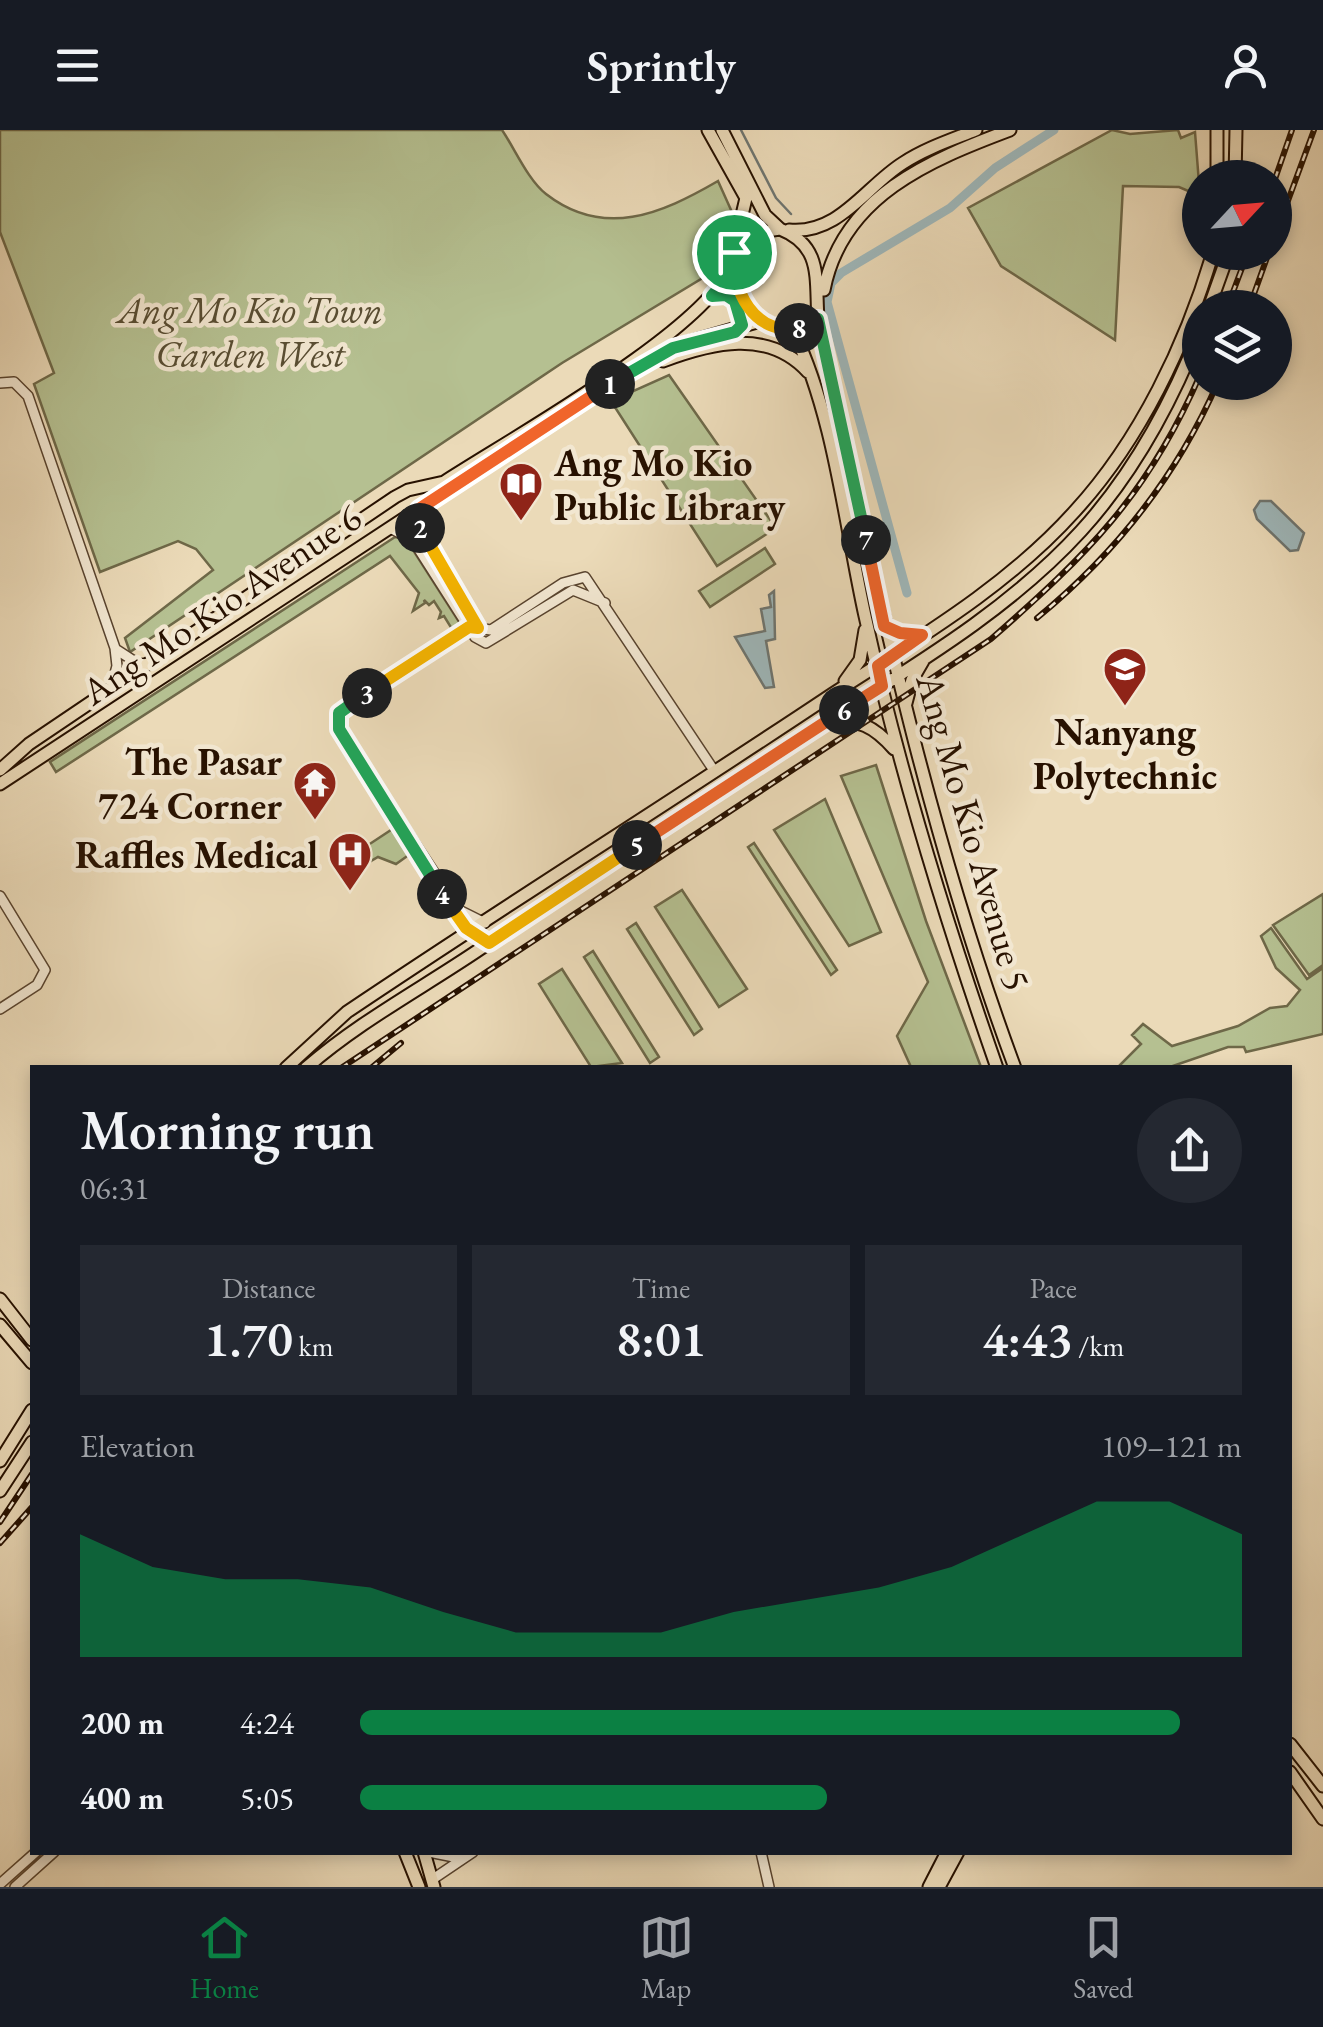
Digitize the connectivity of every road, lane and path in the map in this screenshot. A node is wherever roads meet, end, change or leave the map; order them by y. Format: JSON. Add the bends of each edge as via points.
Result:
{"nodes":[{"id":1,"x":976,"y":130,"type":"edge"},
{"id":2,"x":1010,"y":130,"type":"edge"},
{"id":3,"x":1218,"y":130,"type":"edge"},
{"id":4,"x":1236,"y":130,"type":"edge"},
{"id":5,"x":717,"y":133,"type":"edge"},
{"id":6,"x":1217,"y":160,"type":"edge"},
{"id":7,"x":1236,"y":160,"type":"edge"},
{"id":8,"x":760,"y":206,"type":"junction"},
{"id":9,"x":818,"y":224,"type":"junction"},
{"id":10,"x":780,"y":229,"type":"junction"},
{"id":11,"x":734,"y":252,"type":"junction"},
{"id":12,"x":834,"y":253,"type":"junction"},
{"id":13,"x":1205,"y":270,"type":"edge"},
{"id":14,"x":712,"y":296,"type":"junction"},
{"id":15,"x":818,"y":319,"type":"junction"},
{"id":16,"x":764,"y":320,"type":"junction"},
{"id":17,"x":793,"y":330,"type":"junction"},
{"id":18,"x":735,"y":332,"type":"junction"},
{"id":19,"x":1182,"y":368,"type":"edge"},
{"id":20,"x":621,"y":376,"type":"junction"},
{"id":21,"x":812,"y":377,"type":"junction"},
{"id":22,"x":0,"y":383,"type":"edge"},
{"id":23,"x":419,"y":509,"type":"junction"},
{"id":24,"x":390,"y":528,"type":"junction"},
{"id":25,"x":607,"y":604,"type":"junction"},
{"id":26,"x":866,"y":620,"type":"junction"},
{"id":27,"x":884,"y":626,"type":"junction"},
{"id":28,"x":474,"y":628,"type":"junction"},
{"id":29,"x":922,"y":635,"type":"junction"},
{"id":30,"x":115,"y":648,"type":"junction"},
{"id":31,"x":892,"y":656,"type":"junction"},
{"id":32,"x":926,"y":657,"type":"junction"},
{"id":33,"x":150,"y":664,"type":"junction"},
{"id":34,"x":878,"y":666,"type":"junction"},
{"id":35,"x":897,"y":676,"type":"junction"},
{"id":36,"x":882,"y":686,"type":"junction"},
{"id":37,"x":108,"y":692,"type":"junction"},
{"id":38,"x":832,"y":695,"type":"junction"},
{"id":39,"x":906,"y":706,"type":"junction"},
{"id":40,"x":826,"y":722,"type":"junction"},
{"id":41,"x":897,"y":752,"type":"junction"},
{"id":42,"x":0,"y":770,"type":"edge"},
{"id":43,"x":715,"y":772,"type":"junction"},
{"id":44,"x":0,"y":784,"type":"edge"},
{"id":45,"x":422,"y":857,"type":"junction"},
{"id":46,"x":558,"y":875,"type":"junction"},
{"id":47,"x":568,"y":891,"type":"junction"},
{"id":48,"x":0,"y":896,"type":"edge"},
{"id":49,"x":485,"y":923,"type":"junction"},
{"id":50,"x":470,"y":933,"type":"junction"},
{"id":51,"x":489,"y":943,"type":"junction"},
{"id":52,"x":0,"y":1009,"type":"edge"},
{"id":53,"x":289,"y":1065,"type":"edge"},
{"id":54,"x":309,"y":1065,"type":"edge"},
{"id":55,"x":994,"y":1065,"type":"edge"},
{"id":56,"x":1015,"y":1065,"type":"edge"},
{"id":57,"x":0,"y":1299,"type":"edge"},
{"id":58,"x":0,"y":1325,"type":"edge"},
{"id":59,"x":30,"y":1337,"type":"edge"},
{"id":60,"x":30,"y":1361,"type":"edge"},
{"id":61,"x":30,"y":1413,"type":"edge"},
{"id":62,"x":30,"y":1445,"type":"edge"},
{"id":63,"x":0,"y":1461,"type":"edge"},
{"id":64,"x":0,"y":1491,"type":"edge"},
{"id":65,"x":1292,"y":1747,"type":"edge"},
{"id":66,"x":1292,"y":1775,"type":"edge"},
{"id":67,"x":1323,"y":1786,"type":"edge"},
{"id":68,"x":1323,"y":1819,"type":"edge"},
{"id":69,"x":33,"y":1855,"type":"edge"},
{"id":70,"x":51,"y":1855,"type":"edge"},
{"id":71,"x":406,"y":1855,"type":"edge"},
{"id":72,"x":428,"y":1855,"type":"edge"},
{"id":73,"x":444,"y":1855,"type":"edge"},
{"id":74,"x":468,"y":1855,"type":"edge"},
{"id":75,"x":762,"y":1855,"type":"edge"},
{"id":76,"x":945,"y":1855,"type":"edge"},
{"id":77,"x":956,"y":1855,"type":"edge"},
{"id":78,"x":462,"y":1858,"type":"junction"},
{"id":79,"x":433,"y":1883,"type":"edge"},
{"id":80,"x":0,"y":1884,"type":"edge"},
{"id":81,"x":15,"y":1887,"type":"edge"},
{"id":82,"x":418,"y":1887,"type":"edge"},
{"id":83,"x":769,"y":1887,"type":"edge"},
{"id":84,"x":929,"y":1887,"type":"edge"},
{"id":85,"x":939,"y":1887,"type":"edge"}],
"edges":[{"from":1,"to":9,"type":"main road","via":[[902,163],[847,212]]},
{"from":2,"to":12,"type":"main road","via":[[935,159],[882,194],[850,225]]},
{"from":3,"to":6,"type":"main road"},
{"from":4,"to":7,"type":"main road"},
{"from":5,"to":8,"type":"main road"},
{"from":5,"to":11,"type":"main road","via":[[746,198]]},
{"from":8,"to":9,"type":"main road","via":[[782,222]]},
{"from":8,"to":10,"type":"main road"},
{"from":9,"to":10,"type":"main road"},
{"from":9,"to":12,"type":"main road","via":[[810,237],[814,251]]},
{"from":10,"to":11,"type":"main road","via":[[752,235]]},
{"from":10,"to":15,"type":"main road","via":[[801,240],[815,262]]},
{"from":11,"to":14,"type":"main road","name":"Ang Mo Kio Avenue 6"},
{"from":11,"to":16,"type":"main road","via":[[735,289]]},
{"from":12,"to":15,"type":"main road"},
{"from":13,"to":29,"type":"main road","via":[[1146,412],[1113,465],[1036,550]]},
{"from":14,"to":18,"type":"main road","via":[[735,301],[743,320]]},
{"from":14,"to":33,"type":"main road","name":"Ang Mo Kio Avenue 6","via":[[669,336],[444,482],[408,490]]},
{"from":15,"to":17,"type":"main road"},
{"from":15,"to":27,"type":"main road","name":"Ang Mo Kio Avenue 5"},
{"from":16,"to":17,"type":"main road"},
{"from":16,"to":18,"type":"main road","name":"Ang Mo Kio Avenue 6"},
{"from":17,"to":21,"type":"main road","name":"Ang Mo Kio Avenue 5"},
{"from":18,"to":20,"type":"main road","name":"Ang Mo Kio Avenue 6","via":[[673,348]]},
{"from":19,"to":32,"type":"main road","via":[[1150,433],[1081,531]]},
{"from":20,"to":21,"type":"main road","via":[[699,347],[736,341],[766,346]]},
{"from":20,"to":23,"type":"main road","name":"Ang Mo Kio Avenue 6"},
{"from":21,"to":26,"type":"main road","name":"Ang Mo Kio Avenue 5"},
{"from":22,"to":30,"type":"street","via":[[14,382],[28,396]]},
{"from":23,"to":24,"type":"main road","name":"Ang Mo Kio Avenue 6"},
{"from":23,"to":28,"type":"street","via":[[422,534]]},
{"from":24,"to":28,"type":"street","via":[[413,540]]},
{"from":24,"to":44,"type":"main road","name":"Ang Mo Kio Avenue 6"},
{"from":25,"to":28,"type":"street","via":[[578,590],[493,641],[481,640]]},
{"from":25,"to":28,"type":"street","via":[[589,578],[573,579],[491,630]]},
{"from":25,"to":43,"type":"street"},
{"from":26,"to":34,"type":"main road","name":"Ang Mo Kio Avenue 5"},
{"from":26,"to":38,"type":"main road","via":[[860,660]]},
{"from":27,"to":29,"type":"main road"},
{"from":27,"to":31,"type":"main road","name":"Ang Mo Kio Avenue 5"},
{"from":28,"to":45,"type":"street","via":[[344,707],[336,720]]},
{"from":29,"to":31,"type":"main road"},
{"from":30,"to":33,"type":"street"},
{"from":30,"to":37,"type":"street","via":[[116,676]]},
{"from":31,"to":34,"type":"main road"},
{"from":31,"to":35,"type":"main road","name":"Ang Mo Kio Avenue 5"},
{"from":32,"to":35,"type":"main road"},
{"from":32,"to":39,"type":"main road"},
{"from":33,"to":37,"type":"main road","name":"Ang Mo Kio Avenue 6"},
{"from":34,"to":36,"type":"main road","name":"Ang Mo Kio Avenue 5"},
{"from":34,"to":38,"type":"main road"},
{"from":35,"to":36,"type":"main road"},
{"from":35,"to":39,"type":"main road","name":"Ang Mo Kio Avenue 5"},
{"from":36,"to":40,"type":"main road"},
{"from":36,"to":41,"type":"main road","name":"Ang Mo Kio Avenue 5"},
{"from":37,"to":42,"type":"main road","name":"Ang Mo Kio Avenue 6"},
{"from":38,"to":43,"type":"main road"},
{"from":39,"to":56,"type":"main road","name":"Ang Mo Kio Avenue 5","via":[[949,877]]},
{"from":40,"to":41,"type":"main road","via":[[876,728]]},
{"from":40,"to":47,"type":"main road"},
{"from":41,"to":55,"type":"main road","name":"Ang Mo Kio Avenue 5"},
{"from":43,"to":46,"type":"main road"},
{"from":45,"to":49,"type":"street","via":[[459,910]]},
{"from":45,"to":50,"type":"street"},
{"from":46,"to":47,"type":"main road","via":[[556,885]]},
{"from":46,"to":49,"type":"main road"},
{"from":47,"to":51,"type":"main road"},
{"from":48,"to":52,"type":"street","via":[[45,970],[36,985]]},
{"from":49,"to":50,"type":"main road"},
{"from":50,"to":51,"type":"street"},
{"from":50,"to":53,"type":"main road","via":[[347,1012]]},
{"from":51,"to":54,"type":"main road","via":[[352,1027]]},
{"from":57,"to":59,"type":"main road"},
{"from":58,"to":60,"type":"main road"},
{"from":61,"to":63,"type":"main road"},
{"from":62,"to":64,"type":"main road"},
{"from":65,"to":67,"type":"main road"},
{"from":66,"to":68,"type":"main road"},
{"from":69,"to":80,"type":"street"},
{"from":70,"to":81,"type":"street"},
{"from":71,"to":82,"type":"main road"},
{"from":72,"to":79,"type":"main road"},
{"from":73,"to":78,"type":"street"},
{"from":74,"to":78,"type":"street"},
{"from":75,"to":83,"type":"street"},
{"from":76,"to":84,"type":"main road"},
{"from":77,"to":85,"type":"main road"},
{"from":78,"to":79,"type":"street"}]}
